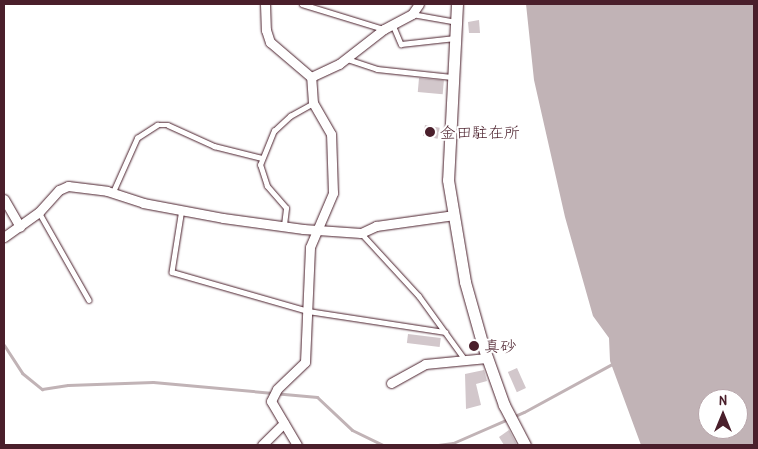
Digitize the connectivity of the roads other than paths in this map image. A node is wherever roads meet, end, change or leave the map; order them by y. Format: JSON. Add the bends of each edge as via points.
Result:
{"nodes":[{"id":1,"x":265,"y":4,"type":"edge"},
{"id":2,"x":302,"y":4,"type":"edge"},
{"id":3,"x":419,"y":4,"type":"edge"},
{"id":4,"x":457,"y":4,"type":"edge"},
{"id":5,"x":412,"y":14,"type":"junction"},
{"id":6,"x":458,"y":22,"type":"junction"},
{"id":7,"x":388,"y":26,"type":"junction"},
{"id":8,"x":457,"y":38,"type":"junction"},
{"id":9,"x":346,"y":58,"type":"junction"},
{"id":10,"x":311,"y":77,"type":"junction"},
{"id":11,"x":453,"y":78,"type":"junction"},
{"id":12,"x":313,"y":103,"type":"junction"},
{"id":13,"x":262,"y":158,"type":"junction"},
{"id":14,"x":113,"y":192,"type":"junction"},
{"id":15,"x":4,"y":199,"type":"edge"},
{"id":16,"x":182,"y":209,"type":"junction"},
{"id":17,"x":39,"y":212,"type":"junction"},
{"id":18,"x":454,"y":215,"type":"junction"},
{"id":19,"x":284,"y":225,"type":"junction"},
{"id":20,"x":20,"y":227,"type":"junction"},
{"id":21,"x":318,"y":229,"type":"junction"},
{"id":22,"x":361,"y":233,"type":"junction"},
{"id":23,"x":4,"y":237,"type":"edge"},
{"id":24,"x":89,"y":300,"type":"dead end"},
{"id":25,"x":308,"y":311,"type":"junction"},
{"id":26,"x":445,"y":332,"type":"junction"},
{"id":27,"x":488,"y":358,"type":"junction"},
{"id":28,"x":466,"y":361,"type":"junction"},
{"id":29,"x":391,"y":383,"type":"dead end"},
{"id":30,"x":284,"y":423,"type":"junction"},
{"id":31,"x":262,"y":445,"type":"edge"},
{"id":32,"x":297,"y":445,"type":"edge"},
{"id":33,"x":525,"y":445,"type":"edge"}],
"edges":[{"from":1,"to":10,"type":"street","via":[[270,42]]},
{"from":2,"to":7,"type":"lane"},
{"from":3,"to":5,"type":"street"},
{"from":4,"to":6,"type":"main road"},
{"from":5,"to":6,"type":"lane"},
{"from":5,"to":7,"type":"street"},
{"from":6,"to":8,"type":"main road"},
{"from":7,"to":8,"type":"lane","via":[[401,44]]},
{"from":7,"to":9,"type":"street"},
{"from":8,"to":11,"type":"main road"},
{"from":9,"to":10,"type":"street"},
{"from":9,"to":11,"type":"lane","via":[[377,69]]},
{"from":10,"to":12,"type":"street"},
{"from":11,"to":18,"type":"main road","via":[[447,151]]},
{"from":12,"to":13,"type":"lane","via":[[290,116],[274,131]]},
{"from":12,"to":21,"type":"street","via":[[331,134],[334,170],[334,193]]},
{"from":13,"to":14,"type":"lane","via":[[214,146],[168,125],[157,125],[138,138]]},
{"from":13,"to":19,"type":"lane","via":[[262,175],[286,208]]},
{"from":14,"to":16,"type":"street","via":[[144,203]]},
{"from":14,"to":17,"type":"street","via":[[68,186],[58,190]]},
{"from":15,"to":20,"type":"street"},
{"from":16,"to":19,"type":"street"},
{"from":16,"to":25,"type":"lane","via":[[172,272]]},
{"from":17,"to":20,"type":"street"},
{"from":17,"to":24,"type":"lane"},
{"from":18,"to":22,"type":"street","via":[[376,226]]},
{"from":18,"to":27,"type":"main road","via":[[465,282]]},
{"from":19,"to":21,"type":"street"},
{"from":20,"to":23,"type":"street"},
{"from":21,"to":22,"type":"street"},
{"from":21,"to":25,"type":"street","via":[[310,247]]},
{"from":22,"to":26,"type":"lane","via":[[419,296]]},
{"from":25,"to":26,"type":"lane"},
{"from":25,"to":30,"type":"street","via":[[305,362],[277,389],[271,401]]},
{"from":26,"to":28,"type":"lane"},
{"from":27,"to":28,"type":"street"},
{"from":27,"to":33,"type":"main road","via":[[508,412]]},
{"from":28,"to":29,"type":"street","via":[[425,364]]},
{"from":30,"to":31,"type":"street"},
{"from":30,"to":32,"type":"street"}]}
